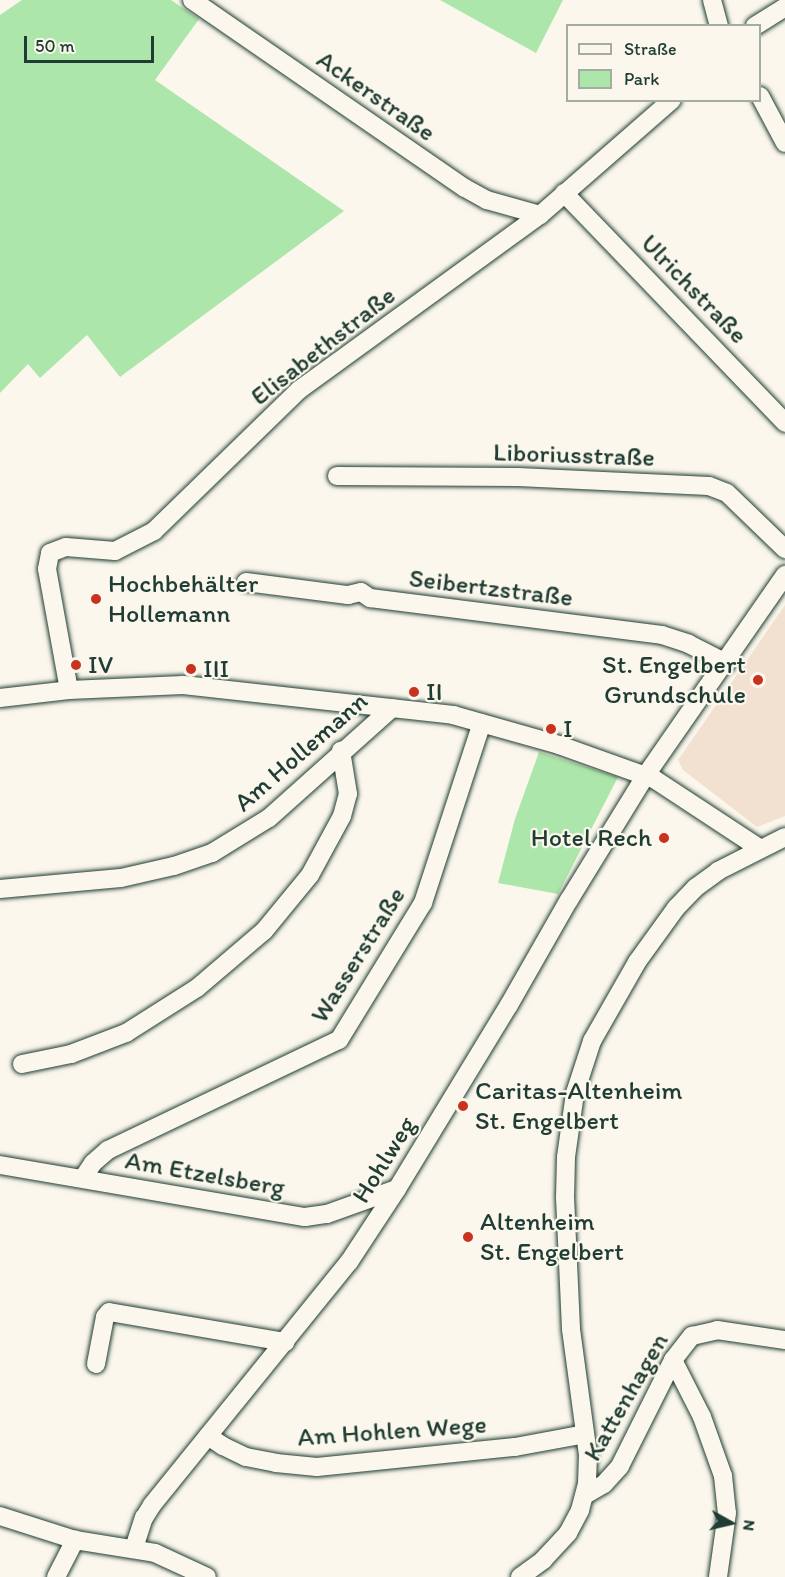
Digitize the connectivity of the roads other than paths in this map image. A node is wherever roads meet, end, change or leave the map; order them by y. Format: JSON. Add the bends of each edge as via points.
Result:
{"nodes":[{"id":1,"x":192,"y":0,"type":"edge"},
{"id":2,"x":712,"y":0,"type":"edge"},
{"id":3,"x":785,"y":7,"type":"edge"},
{"id":4,"x":718,"y":24,"type":"edge"},
{"id":5,"x":758,"y":24,"type":"edge"},
{"id":6,"x":761,"y":100,"type":"edge"},
{"id":7,"x":670,"y":102,"type":"edge"},
{"id":8,"x":785,"y":143,"type":"edge"},
{"id":9,"x":564,"y":193,"type":"junction"},
{"id":10,"x":540,"y":215,"type":"junction"},
{"id":11,"x":785,"y":423,"type":"edge"},
{"id":12,"x":337,"y":476,"type":"dead end"},
{"id":13,"x":785,"y":549,"type":"edge"},
{"id":14,"x":785,"y":574,"type":"edge"},
{"id":15,"x":246,"y":582,"type":"dead end"},
{"id":16,"x":726,"y":663,"type":"junction"},
{"id":17,"x":69,"y":690,"type":"junction"},
{"id":18,"x":0,"y":698,"type":"edge"},
{"id":19,"x":392,"y":708,"type":"junction"},
{"id":20,"x":482,"y":723,"type":"junction"},
{"id":21,"x":341,"y":751,"type":"junction"},
{"id":22,"x":646,"y":776,"type":"junction"},
{"id":23,"x":785,"y":837,"type":"edge"},
{"id":24,"x":759,"y":848,"type":"junction"},
{"id":25,"x":0,"y":889,"type":"edge"},
{"id":26,"x":22,"y":1064,"type":"dead end"},
{"id":27,"x":0,"y":1165,"type":"edge"},
{"id":28,"x":82,"y":1179,"type":"junction"},
{"id":29,"x":397,"y":1189,"type":"junction"},
{"id":30,"x":785,"y":1340,"type":"edge"},
{"id":31,"x":285,"y":1342,"type":"junction"},
{"id":32,"x":673,"y":1360,"type":"junction"},
{"id":33,"x":96,"y":1364,"type":"dead end"},
{"id":34,"x":585,"y":1434,"type":"junction"},
{"id":35,"x":208,"y":1436,"type":"junction"},
{"id":36,"x":585,"y":1495,"type":"junction"},
{"id":37,"x":0,"y":1516,"type":"edge"},
{"id":38,"x":75,"y":1540,"type":"junction"},
{"id":39,"x":134,"y":1548,"type":"junction"},
{"id":40,"x":56,"y":1577,"type":"edge"},
{"id":41,"x":207,"y":1577,"type":"edge"},
{"id":42,"x":520,"y":1577,"type":"edge"},
{"id":43,"x":718,"y":1577,"type":"edge"}],
"edges":[{"from":1,"to":10,"type":"street","name":"Ackerstraße","via":[[465,188],[487,200]]},
{"from":2,"to":4,"type":"street"},
{"from":3,"to":5,"type":"street"},
{"from":6,"to":8,"type":"street"},
{"from":7,"to":9,"type":"street","name":"Elisabethstraße"},
{"from":9,"to":10,"type":"street","name":"Elisabethstraße"},
{"from":9,"to":11,"type":"street","name":"Ulrichstraße"},
{"from":10,"to":17,"type":"street","name":"Elisabethstraße","via":[[299,390],[168,520],[148,535],[115,551],[66,547],[50,553],[47,569]]},
{"from":12,"to":13,"type":"street","name":"Liboriusstraße","via":[[518,477],[709,486],[727,493]]},
{"from":14,"to":16,"type":"street","name":"Hohlweg"},
{"from":15,"to":16,"type":"street","name":"Seibertzstraße","via":[[348,595],[360,592],[370,598],[662,635]]},
{"from":16,"to":22,"type":"street","name":"Hohlweg"},
{"from":17,"to":18,"type":"street"},
{"from":17,"to":19,"type":"street","via":[[196,686]]},
{"from":19,"to":20,"type":"street","via":[[439,712]]},
{"from":19,"to":21,"type":"street","name":"Am Hollemann"},
{"from":20,"to":22,"type":"street"},
{"from":20,"to":28,"type":"street","name":"Wasserstraße","via":[[423,903],[339,1040],[108,1150]]},
{"from":21,"to":25,"type":"street","name":"Am Hollemann","via":[[269,818],[212,853],[121,878]]},
{"from":21,"to":26,"type":"street","via":[[348,794],[342,816],[310,875],[264,931],[197,988],[126,1033],[71,1054]]},
{"from":22,"to":24,"type":"street"},
{"from":22,"to":29,"type":"street","name":"Hohlweg"},
{"from":23,"to":24,"type":"street"},
{"from":24,"to":34,"type":"street","via":[[718,871],[676,908],[637,962],[592,1041],[575,1093],[566,1157],[565,1246]]},
{"from":27,"to":28,"type":"street","name":"Am Etzelsberg"},
{"from":28,"to":29,"type":"street","name":"Am Etzelsberg","via":[[313,1217]]},
{"from":29,"to":31,"type":"street","name":"Hohlweg","via":[[349,1262]]},
{"from":30,"to":32,"type":"street","name":"Kattenhagen","via":[[706,1331],[687,1340]]},
{"from":31,"to":33,"type":"street","via":[[109,1312]]},
{"from":31,"to":35,"type":"street","name":"Hohlweg"},
{"from":32,"to":36,"type":"street","name":"Kattenhagen","via":[[620,1466],[604,1484]]},
{"from":32,"to":43,"type":"street","via":[[702,1417],[723,1476],[727,1513]]},
{"from":34,"to":35,"type":"street","name":"Am Hohlen Wege","via":[[515,1447],[317,1467],[246,1457]]},
{"from":34,"to":36,"type":"street"},
{"from":35,"to":39,"type":"street","name":"Hohlweg","via":[[152,1505]]},
{"from":36,"to":42,"type":"street","via":[[564,1538]]},
{"from":37,"to":38,"type":"street"},
{"from":38,"to":39,"type":"street"},
{"from":38,"to":40,"type":"street"},
{"from":39,"to":41,"type":"street","via":[[155,1552]]}]}
